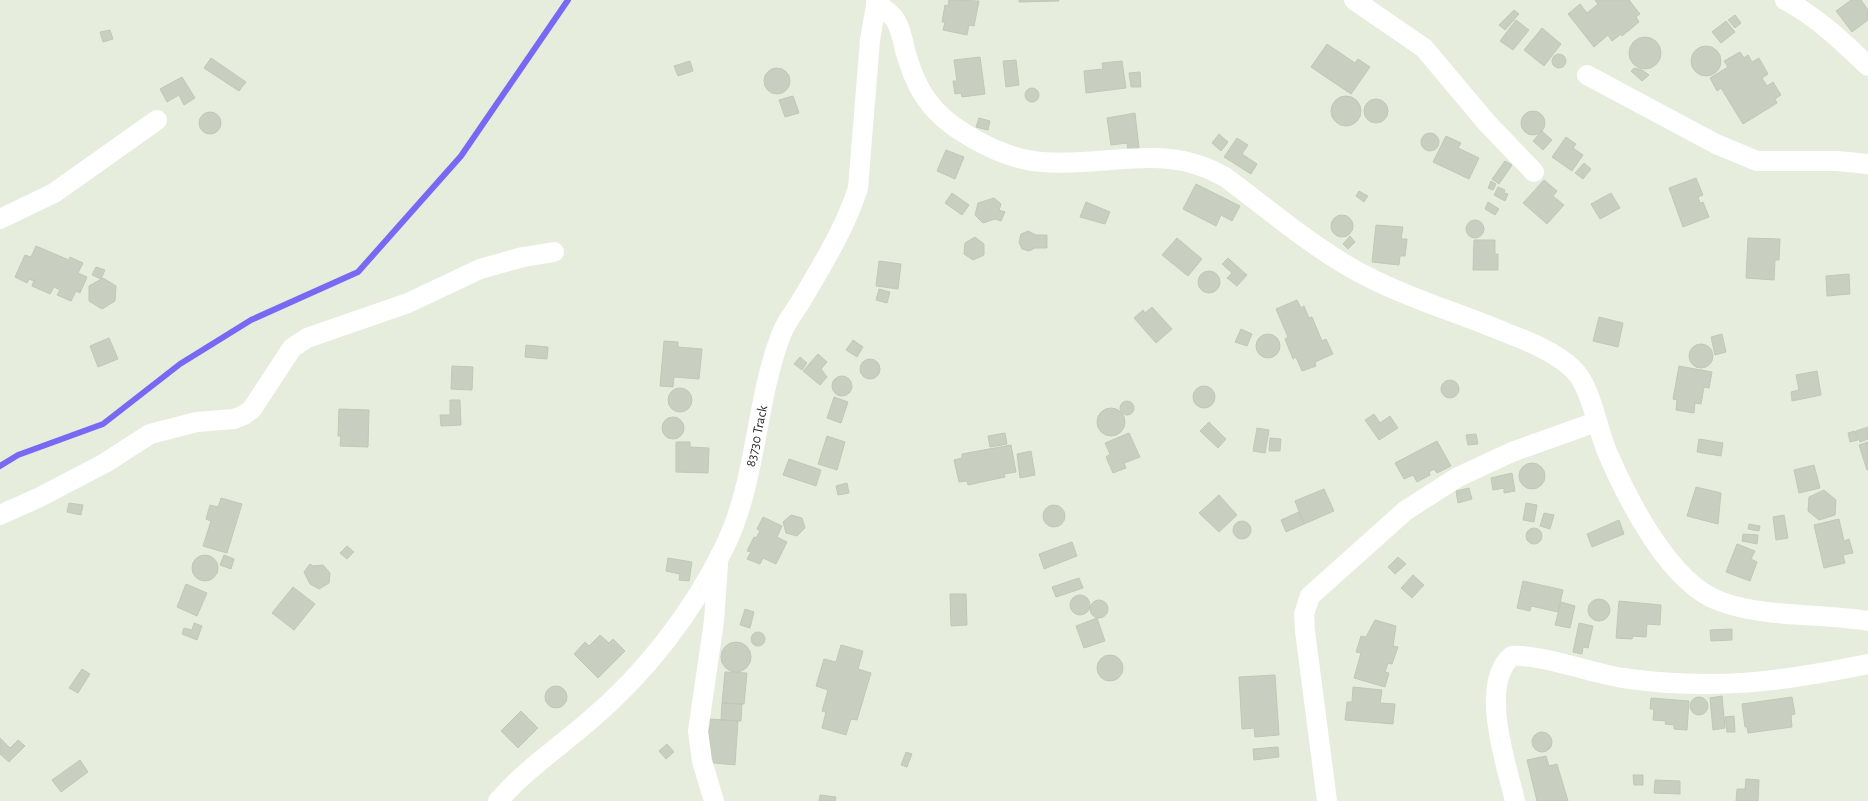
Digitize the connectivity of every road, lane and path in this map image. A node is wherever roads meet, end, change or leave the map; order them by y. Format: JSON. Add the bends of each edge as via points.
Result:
{"nodes":[{"id":1,"x":1354,"y":0,"type":"edge"},
{"id":2,"x":1785,"y":0,"type":"edge"},
{"id":3,"x":877,"y":1,"type":"edge"},
{"id":4,"x":1868,"y":66,"type":"edge"},
{"id":5,"x":1588,"y":75,"type":"dead end"},
{"id":6,"x":157,"y":120,"type":"dead end"},
{"id":7,"x":1868,"y":164,"type":"edge"},
{"id":8,"x":1534,"y":172,"type":"dead end"},
{"id":9,"x":0,"y":218,"type":"edge"},
{"id":10,"x":554,"y":252,"type":"dead end"},
{"id":11,"x":1596,"y":422,"type":"junction"},
{"id":12,"x":0,"y":515,"type":"edge"},
{"id":13,"x":718,"y":558,"type":"junction"},
{"id":14,"x":1868,"y":621,"type":"edge"},
{"id":15,"x":1868,"y":664,"type":"edge"},
{"id":16,"x":498,"y":801,"type":"edge"},
{"id":17,"x":714,"y":801,"type":"edge"},
{"id":18,"x":1327,"y":801,"type":"edge"},
{"id":19,"x":1515,"y":801,"type":"edge"}],
"edges":[{"from":1,"to":8,"type":"street","via":[[1424,48],[1487,123]]},
{"from":2,"to":4,"type":"street","via":[[1835,34]]},
{"from":3,"to":11,"type":"street","via":[[894,18],[912,76],[924,98],[934,111],[961,130],[1013,156],[1042,162],[1146,158],[1178,159],[1204,165],[1355,270],[1396,290],[1523,339],[1554,356],[1580,378]]},
{"from":3,"to":13,"type":"street","name":"83730 Track","via":[[870,40],[858,188],[851,211],[782,332],[772,359],[742,504]]},
{"from":5,"to":7,"type":"street","via":[[1716,144],[1757,161]]},
{"from":6,"to":9,"type":"street","via":[[54,193]]},
{"from":10,"to":12,"type":"street","via":[[480,269],[408,303],[307,338],[292,348],[252,409],[244,415],[150,434],[97,467]]},
{"from":11,"to":14,"type":"street","via":[[1608,453],[1648,530],[1676,568],[1706,594],[1719,601],[1743,606]]},
{"from":11,"to":18,"type":"street","via":[[1512,452],[1438,489],[1405,511],[1310,596],[1304,614],[1305,632]]},
{"from":13,"to":16,"type":"street","name":"83730 Track","via":[[660,647],[627,687],[516,780]]},
{"from":13,"to":17,"type":"street","via":[[714,621],[698,731],[702,761]]},
{"from":15,"to":19,"type":"street","via":[[1795,678],[1722,685],[1672,684],[1622,678],[1512,656],[1502,670],[1496,698],[1500,741]]}]}
